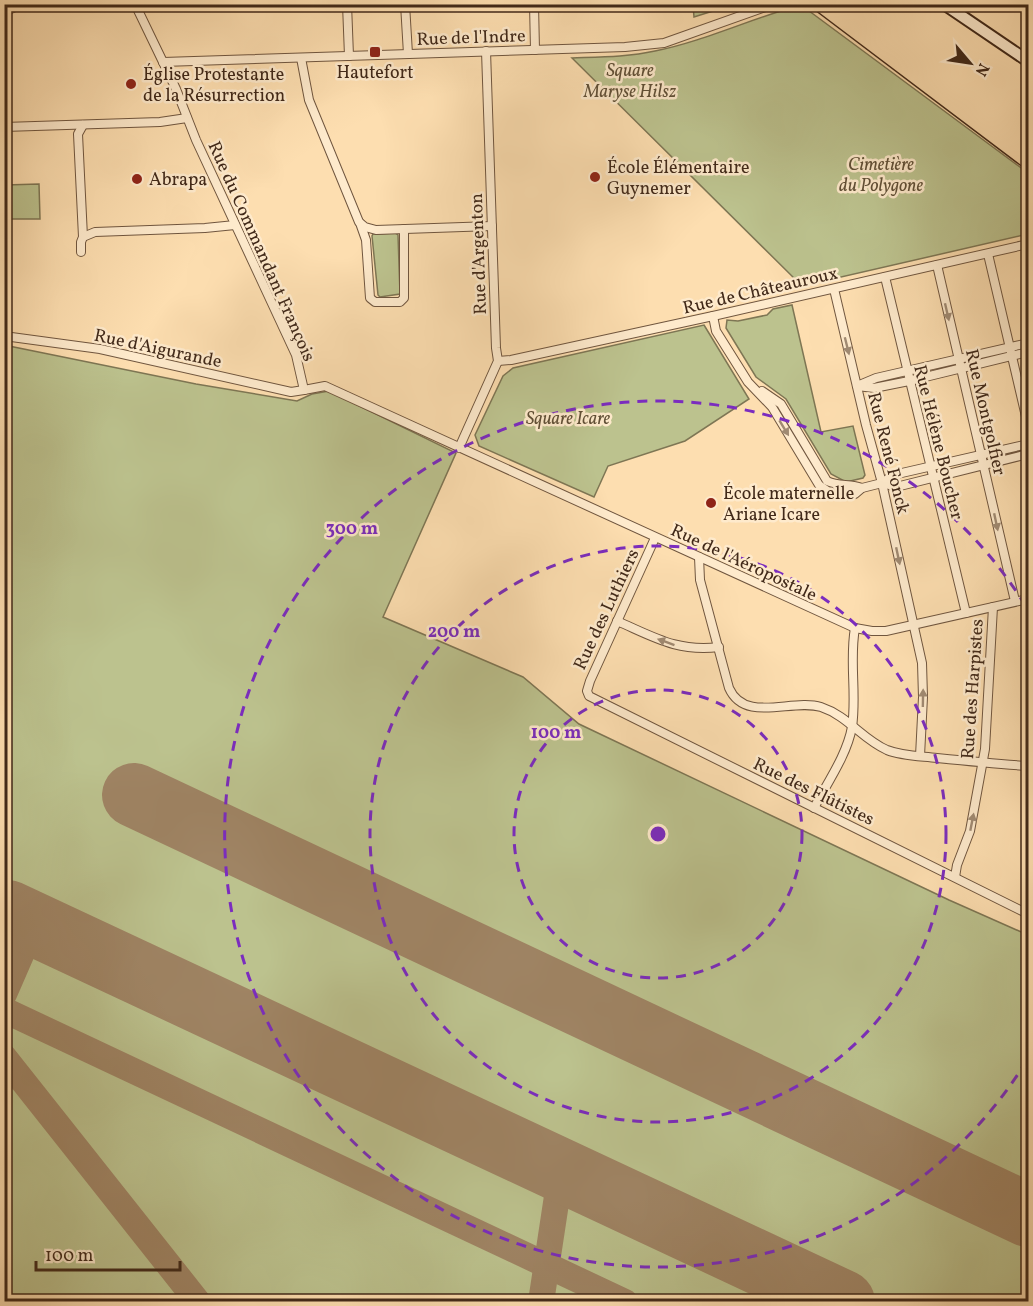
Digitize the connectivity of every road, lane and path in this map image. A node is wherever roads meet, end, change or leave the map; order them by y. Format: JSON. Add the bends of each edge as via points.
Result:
{"nodes":[{"id":1,"x":22,"y":4,"type":"edge"},
{"id":2,"x":135,"y":4,"type":"edge"},
{"id":3,"x":347,"y":4,"type":"edge"},
{"id":4,"x":405,"y":4,"type":"edge"},
{"id":5,"x":534,"y":4,"type":"edge"},
{"id":6,"x":774,"y":4,"type":"edge"},
{"id":7,"x":944,"y":4,"type":"edge"},
{"id":8,"x":4,"y":12,"type":"edge"},
{"id":9,"x":535,"y":50,"type":"junction"},
{"id":10,"x":486,"y":51,"type":"junction"},
{"id":11,"x":408,"y":54,"type":"junction"},
{"id":12,"x":350,"y":56,"type":"junction"},
{"id":13,"x":301,"y":58,"type":"junction"},
{"id":14,"x":1029,"y":61,"type":"edge"},
{"id":15,"x":163,"y":63,"type":"junction"},
{"id":16,"x":187,"y":118,"type":"junction"},
{"id":17,"x":83,"y":125,"type":"junction"},
{"id":18,"x":4,"y":128,"type":"edge"},
{"id":19,"x":359,"y":222,"type":"junction"},
{"id":20,"x":235,"y":225,"type":"junction"},
{"id":21,"x":492,"y":226,"type":"junction"},
{"id":22,"x":404,"y":229,"type":"junction"},
{"id":23,"x":83,"y":237,"type":"junction"},
{"id":24,"x":1029,"y":244,"type":"edge"},
{"id":25,"x":81,"y":252,"type":"dead end"},
{"id":26,"x":988,"y":254,"type":"junction"},
{"id":27,"x":937,"y":265,"type":"junction"},
{"id":28,"x":885,"y":278,"type":"junction"},
{"id":29,"x":834,"y":289,"type":"junction"},
{"id":30,"x":713,"y":316,"type":"junction"},
{"id":31,"x":4,"y":336,"type":"edge"},
{"id":32,"x":1029,"y":343,"type":"edge"},
{"id":33,"x":1010,"y":352,"type":"junction"},
{"id":34,"x":1029,"y":352,"type":"edge"},
{"id":35,"x":959,"y":359,"type":"junction"},
{"id":36,"x":498,"y":361,"type":"junction"},
{"id":37,"x":961,"y":368,"type":"junction"},
{"id":38,"x":907,"y":371,"type":"junction"},
{"id":39,"x":909,"y":381,"type":"junction"},
{"id":40,"x":857,"y":387,"type":"junction"},
{"id":41,"x":304,"y":390,"type":"junction"},
{"id":42,"x":1029,"y":425,"type":"edge"},
{"id":43,"x":1029,"y":444,"type":"edge"},
{"id":44,"x":459,"y":447,"type":"junction"},
{"id":45,"x":1029,"y":454,"type":"edge"},
{"id":46,"x":981,"y":455,"type":"junction"},
{"id":47,"x":983,"y":465,"type":"junction"},
{"id":48,"x":929,"y":467,"type":"junction"},
{"id":49,"x":932,"y":476,"type":"junction"},
{"id":50,"x":882,"y":483,"type":"junction"},
{"id":51,"x":655,"y":538,"type":"junction"},
{"id":52,"x":699,"y":557,"type":"junction"},
{"id":53,"x":1029,"y":599,"type":"edge"},
{"id":54,"x":1015,"y":602,"type":"junction"},
{"id":55,"x":993,"y":606,"type":"junction"},
{"id":56,"x":966,"y":613,"type":"junction"},
{"id":57,"x":617,"y":621,"type":"junction"},
{"id":58,"x":913,"y":625,"type":"junction"},
{"id":59,"x":855,"y":628,"type":"junction"},
{"id":60,"x":718,"y":647,"type":"junction"},
{"id":61,"x":588,"y":694,"type":"joint"},
{"id":62,"x":852,"y":724,"type":"junction"},
{"id":63,"x":920,"y":756,"type":"junction"},
{"id":64,"x":983,"y":763,"type":"junction"},
{"id":65,"x":1029,"y":766,"type":"edge"},
{"id":66,"x":814,"y":807,"type":"junction"},
{"id":67,"x":955,"y":877,"type":"junction"},
{"id":68,"x":1029,"y":914,"type":"edge"}],
"edges":[{"from":1,"to":8,"type":"street"},
{"from":2,"to":15,"type":"street","name":"Rue du Commandant François"},
{"from":3,"to":12,"type":"street"},
{"from":4,"to":11,"type":"street"},
{"from":5,"to":9,"type":"street"},
{"from":6,"to":9,"type":"street","name":"Rue de l'Indre","via":[[664,43]]},
{"from":7,"to":14,"type":"street"},
{"from":9,"to":10,"type":"street","name":"Rue de l'Indre"},
{"from":10,"to":11,"type":"street","name":"Rue de l'Indre"},
{"from":10,"to":21,"type":"street","name":"Rue d'Argenton"},
{"from":11,"to":12,"type":"street","name":"Rue de l'Indre"},
{"from":12,"to":13,"type":"street","name":"Rue de l'Indre"},
{"from":13,"to":15,"type":"street","name":"Rue de l'Indre"},
{"from":13,"to":19,"type":"street","via":[[309,100]]},
{"from":15,"to":16,"type":"street","name":"Rue du Commandant François"},
{"from":16,"to":17,"type":"street"},
{"from":16,"to":20,"type":"street","name":"Rue du Commandant François"},
{"from":17,"to":18,"type":"street"},
{"from":17,"to":23,"type":"street","via":[[78,134]]},
{"from":19,"to":22,"type":"street","via":[[376,230]]},
{"from":19,"to":22,"type":"street","via":[[366,240],[370,298],[375,302],[400,302],[404,298]]},
{"from":20,"to":23,"type":"street","via":[[95,232]]},
{"from":20,"to":41,"type":"street","name":"Rue du Commandant François","via":[[296,355]]},
{"from":21,"to":22,"type":"street"},
{"from":21,"to":36,"type":"street","name":"Rue d'Argenton"},
{"from":23,"to":25,"type":"street"},
{"from":24,"to":26,"type":"street","name":"Rue de Châteauroux"},
{"from":26,"to":27,"type":"street","name":"Rue de Châteauroux"},
{"from":26,"to":33,"type":"street"},
{"from":27,"to":28,"type":"street","name":"Rue de Châteauroux"},
{"from":27,"to":35,"type":"street","name":"Rue Montgolfier","one_way":true},
{"from":28,"to":29,"type":"street","name":"Rue de Châteauroux"},
{"from":28,"to":38,"type":"street","name":"Rue Hélène Boucher"},
{"from":29,"to":30,"type":"street","name":"Rue de Châteauroux"},
{"from":29,"to":40,"type":"street","name":"Rue René Fonck","one_way":true},
{"from":30,"to":36,"type":"street","name":"Rue de Châteauroux"},
{"from":30,"to":50,"type":"street","via":[[716,331],[748,382],[781,404],[827,481],[862,488]]},
{"from":31,"to":41,"type":"street","name":"Rue d'Aigurande","via":[[100,350],[291,392]]},
{"from":32,"to":33,"type":"street"},
{"from":33,"to":34,"type":"street"},
{"from":33,"to":35,"type":"street"},
{"from":33,"to":37,"type":"street"},
{"from":33,"to":42,"type":"street"},
{"from":35,"to":37,"type":"street","name":"Rue Montgolfier"},
{"from":35,"to":38,"type":"street"},
{"from":36,"to":44,"type":"street","name":"Rue d'Argenton"},
{"from":37,"to":39,"type":"street"},
{"from":37,"to":46,"type":"street","name":"Rue Montgolfier"},
{"from":38,"to":39,"type":"street","name":"Rue Hélène Boucher"},
{"from":38,"to":40,"type":"street"},
{"from":39,"to":40,"type":"street"},
{"from":39,"to":48,"type":"street","name":"Rue Hélène Boucher"},
{"from":40,"to":50,"type":"street","name":"Rue René Fonck"},
{"from":41,"to":44,"type":"street","name":"Rue du Commandant François","via":[[325,386]]},
{"from":43,"to":46,"type":"street"},
{"from":44,"to":51,"type":"street","name":"Rue de l'Aéropostale"},
{"from":45,"to":47,"type":"street"},
{"from":46,"to":47,"type":"street","name":"Rue Montgolfier"},
{"from":46,"to":48,"type":"street"},
{"from":47,"to":49,"type":"street"},
{"from":47,"to":54,"type":"street","name":"Rue Montgolfier","one_way":true},
{"from":48,"to":49,"type":"street","name":"Rue Hélène Boucher"},
{"from":48,"to":50,"type":"street","via":[[893,475]]},
{"from":49,"to":50,"type":"street","via":[[896,487]]},
{"from":49,"to":56,"type":"street","name":"Rue Hélène Boucher"},
{"from":50,"to":58,"type":"street","name":"Rue René Fonck","one_way":true},
{"from":51,"to":52,"type":"street","name":"Rue de l'Aéropostale"},
{"from":51,"to":57,"type":"street","name":"Rue des Luthiers"},
{"from":52,"to":59,"type":"street","name":"Rue de l'Aéropostale"},
{"from":52,"to":60,"type":"street","via":[[700,580]]},
{"from":53,"to":54,"type":"street","name":"Rue de l'Aéropostale"},
{"from":54,"to":55,"type":"street","name":"Rue de l'Aéropostale"},
{"from":55,"to":56,"type":"street","name":"Rue de l'Aéropostale"},
{"from":55,"to":64,"type":"street","name":"Rue des Harpistes"},
{"from":56,"to":58,"type":"street","name":"Rue de l'Aéropostale"},
{"from":60,"to":57,"type":"street","one_way":true,"via":[[680,647]]},
{"from":57,"to":61,"type":"street","name":"Rue des Luthiers"},
{"from":58,"to":59,"type":"street","name":"Rue de l'Aéropostale","via":[[879,632]]},
{"from":63,"to":58,"type":"street","name":"Rue René Fonck","one_way":true,"via":[[923,672]]},
{"from":59,"to":62,"type":"street"},
{"from":60,"to":62,"type":"street","via":[[729,688],[743,704],[759,708],[813,705]]},
{"from":61,"to":66,"type":"street","name":"Rue des Flûtistes"},
{"from":62,"to":63,"type":"street","via":[[884,749]]},
{"from":62,"to":66,"type":"street","via":[[838,763]]},
{"from":63,"to":64,"type":"street"},
{"from":64,"to":65,"type":"street"},
{"from":67,"to":64,"type":"street","name":"Rue des Harpistes","one_way":true,"via":[[970,831]]},
{"from":66,"to":67,"type":"street","name":"Rue des Flûtistes"},
{"from":67,"to":68,"type":"street","name":"Rue des Flûtistes"}]}
